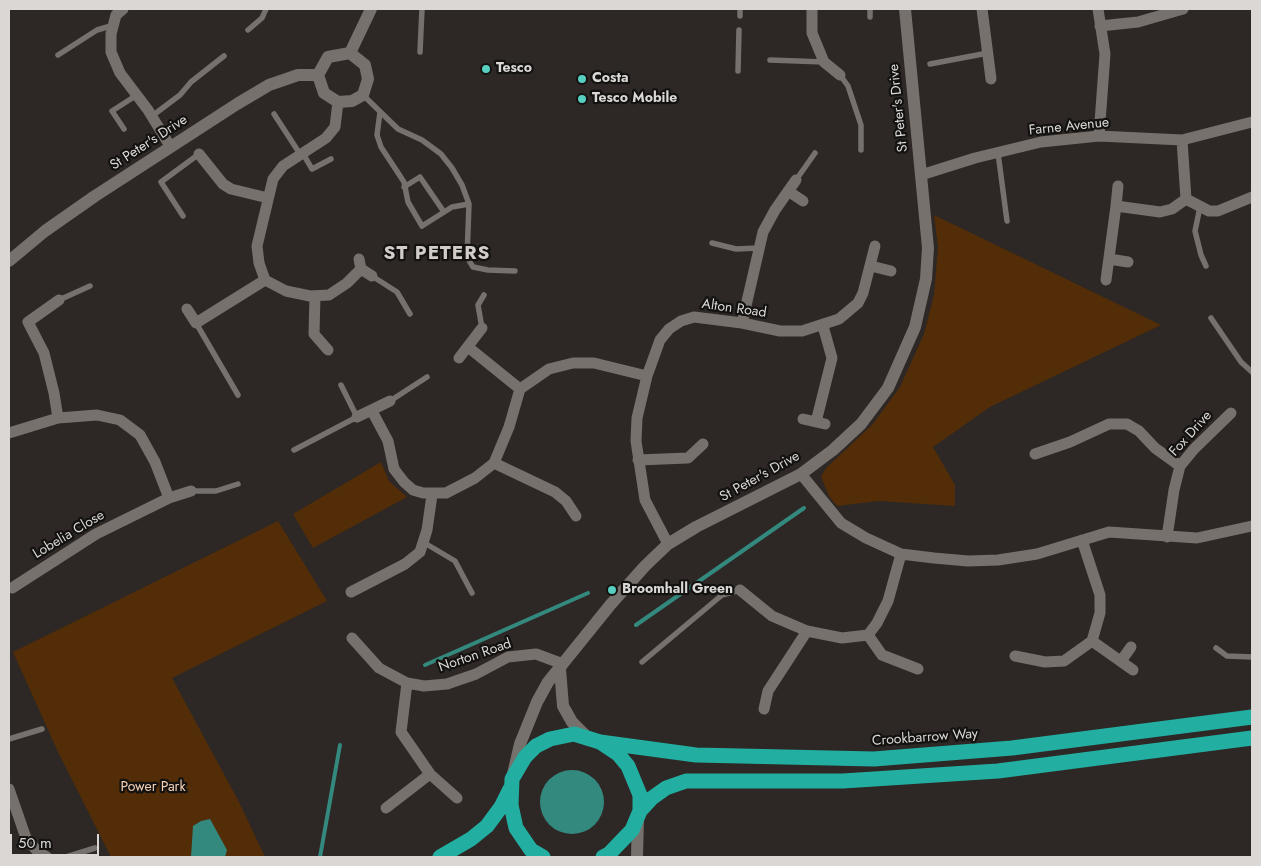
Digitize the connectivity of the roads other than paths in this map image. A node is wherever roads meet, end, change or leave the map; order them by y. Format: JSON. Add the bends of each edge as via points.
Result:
{"nodes":[{"id":1,"x":123,"y":9,"type":"edge"},
{"id":2,"x":266,"y":9,"type":"edge"},
{"id":3,"x":371,"y":9,"type":"edge"},
{"id":4,"x":422,"y":9,"type":"edge"},
{"id":5,"x":740,"y":9,"type":"edge"},
{"id":6,"x":812,"y":9,"type":"edge"},
{"id":7,"x":870,"y":9,"type":"edge"},
{"id":8,"x":905,"y":9,"type":"edge"},
{"id":9,"x":982,"y":9,"type":"edge"},
{"id":10,"x":1098,"y":9,"type":"edge"},
{"id":11,"x":1183,"y":9,"type":"edge"},
{"id":12,"x":740,"y":16,"type":"dead end"},
{"id":13,"x":870,"y":18,"type":"dead end"},
{"id":14,"x":114,"y":24,"type":"junction"},
{"id":15,"x":1100,"y":26,"type":"junction"},
{"id":16,"x":248,"y":30,"type":"dead end"},
{"id":17,"x":739,"y":30,"type":"dead end"},
{"id":18,"x":420,"y":52,"type":"dead end"},
{"id":19,"x":350,"y":53,"type":"junction"},
{"id":20,"x":988,"y":53,"type":"junction"},
{"id":21,"x":58,"y":55,"type":"dead end"},
{"id":22,"x":224,"y":56,"type":"dead end"},
{"id":23,"x":770,"y":60,"type":"dead end"},
{"id":24,"x":824,"y":62,"type":"junction"},
{"id":25,"x":930,"y":64,"type":"dead end"},
{"id":26,"x":738,"y":71,"type":"dead end"},
{"id":27,"x":318,"y":74,"type":"junction"},
{"id":28,"x":840,"y":75,"type":"joint"},
{"id":29,"x":992,"y":79,"type":"dead end"},
{"id":30,"x":137,"y":95,"type":"junction"},
{"id":31,"x":363,"y":95,"type":"junction"},
{"id":32,"x":338,"y":102,"type":"junction"},
{"id":33,"x":380,"y":112,"type":"junction"},
{"id":34,"x":274,"y":114,"type":"dead end"},
{"id":35,"x":152,"y":116,"type":"junction"},
{"id":36,"x":1252,"y":122,"type":"edge"},
{"id":37,"x":124,"y":129,"type":"dead end"},
{"id":38,"x":1099,"y":136,"type":"junction"},
{"id":39,"x":1182,"y":140,"type":"junction"},
{"id":40,"x":170,"y":146,"type":"junction"},
{"id":41,"x":861,"y":150,"type":"dead end"},
{"id":42,"x":301,"y":153,"type":"junction"},
{"id":43,"x":815,"y":153,"type":"dead end"},
{"id":44,"x":998,"y":153,"type":"junction"},
{"id":45,"x":199,"y":154,"type":"joint"},
{"id":46,"x":331,"y":158,"type":"dead end"},
{"id":47,"x":921,"y":176,"type":"junction"},
{"id":48,"x":796,"y":180,"type":"joint"},
{"id":49,"x":1118,"y":186,"type":"dead end"},
{"id":50,"x":404,"y":187,"type":"junction"},
{"id":51,"x":788,"y":191,"type":"junction"},
{"id":52,"x":1252,"y":197,"type":"edge"},
{"id":53,"x":268,"y":198,"type":"junction"},
{"id":54,"x":1186,"y":199,"type":"junction"},
{"id":55,"x":803,"y":201,"type":"dead end"},
{"id":56,"x":469,"y":204,"type":"junction"},
{"id":57,"x":1116,"y":206,"type":"junction"},
{"id":58,"x":1200,"y":207,"type":"junction"},
{"id":59,"x":444,"y":212,"type":"junction"},
{"id":60,"x":182,"y":216,"type":"dead end"},
{"id":61,"x":1007,"y":221,"type":"dead end"},
{"id":62,"x":712,"y":243,"type":"dead end"},
{"id":63,"x":875,"y":246,"type":"dead end"},
{"id":64,"x":759,"y":248,"type":"junction"},
{"id":65,"x":1109,"y":259,"type":"junction"},
{"id":66,"x":9,"y":261,"type":"edge"},
{"id":67,"x":1128,"y":262,"type":"dead end"},
{"id":68,"x":871,"y":266,"type":"junction"},
{"id":69,"x":1206,"y":266,"type":"dead end"},
{"id":70,"x":516,"y":270,"type":"dead end"},
{"id":71,"x":891,"y":271,"type":"dead end"},
{"id":72,"x":372,"y":276,"type":"joint"},
{"id":73,"x":265,"y":280,"type":"junction"},
{"id":74,"x":1106,"y":280,"type":"dead end"},
{"id":75,"x":90,"y":286,"type":"dead end"},
{"id":76,"x":484,"y":294,"type":"dead end"},
{"id":77,"x":315,"y":296,"type":"junction"},
{"id":78,"x":59,"y":300,"type":"joint"},
{"id":79,"x":187,"y":309,"type":"dead end"},
{"id":80,"x":410,"y":314,"type":"dead end"},
{"id":81,"x":1211,"y":318,"type":"dead end"},
{"id":82,"x":196,"y":323,"type":"junction"},
{"id":83,"x":742,"y":323,"type":"junction"},
{"id":84,"x":823,"y":326,"type":"junction"},
{"id":85,"x":482,"y":328,"type":"joint"},
{"id":86,"x":468,"y":347,"type":"junction"},
{"id":87,"x":328,"y":350,"type":"dead end"},
{"id":88,"x":459,"y":358,"type":"dead end"},
{"id":89,"x":1252,"y":372,"type":"edge"},
{"id":90,"x":647,"y":376,"type":"junction"},
{"id":91,"x":426,"y":377,"type":"dead end"},
{"id":92,"x":341,"y":385,"type":"dead end"},
{"id":93,"x":520,"y":389,"type":"junction"},
{"id":94,"x":238,"y":395,"type":"dead end"},
{"id":95,"x":390,"y":401,"type":"joint"},
{"id":96,"x":372,"y":411,"type":"junction"},
{"id":97,"x":1231,"y":413,"type":"dead end"},
{"id":98,"x":357,"y":417,"type":"junction"},
{"id":99,"x":58,"y":418,"type":"junction"},
{"id":100,"x":803,"y":419,"type":"dead end"},
{"id":101,"x":9,"y":433,"type":"edge"},
{"id":102,"x":703,"y":444,"type":"dead end"},
{"id":103,"x":294,"y":450,"type":"dead end"},
{"id":104,"x":1035,"y":454,"type":"dead end"},
{"id":105,"x":638,"y":460,"type":"junction"},
{"id":106,"x":494,"y":463,"type":"junction"},
{"id":107,"x":1180,"y":466,"type":"junction"},
{"id":108,"x":801,"y":474,"type":"junction"},
{"id":109,"x":238,"y":484,"type":"dead end"},
{"id":110,"x":191,"y":491,"type":"joint"},
{"id":111,"x":432,"y":495,"type":"junction"},
{"id":112,"x":169,"y":498,"type":"junction"},
{"id":113,"x":576,"y":516,"type":"dead end"},
{"id":114,"x":1252,"y":526,"type":"edge"},
{"id":115,"x":1167,"y":537,"type":"junction"},
{"id":116,"x":1082,"y":540,"type":"junction"},
{"id":117,"x":423,"y":542,"type":"junction"},
{"id":118,"x":668,"y":544,"type":"junction"},
{"id":119,"x":901,"y":554,"type":"junction"},
{"id":120,"x":12,"y":588,"type":"dead end"},
{"id":121,"x":740,"y":590,"type":"joint"},
{"id":122,"x":351,"y":592,"type":"dead end"},
{"id":123,"x":472,"y":593,"type":"dead end"},
{"id":124,"x":807,"y":631,"type":"junction"},
{"id":125,"x":868,"y":635,"type":"junction"},
{"id":126,"x":352,"y":638,"type":"dead end"},
{"id":127,"x":1092,"y":641,"type":"junction"},
{"id":128,"x":1131,"y":647,"type":"dead end"},
{"id":129,"x":1216,"y":648,"type":"dead end"},
{"id":130,"x":1015,"y":656,"type":"dead end"},
{"id":131,"x":1252,"y":657,"type":"edge"},
{"id":132,"x":1121,"y":661,"type":"junction"},
{"id":133,"x":642,"y":662,"type":"dead end"},
{"id":134,"x":562,"y":667,"type":"junction"},
{"id":135,"x":918,"y":669,"type":"dead end"},
{"id":136,"x":1133,"y":670,"type":"dead end"},
{"id":137,"x":407,"y":683,"type":"junction"},
{"id":138,"x":764,"y":710,"type":"dead end"},
{"id":139,"x":1252,"y":717,"type":"edge"},
{"id":140,"x":42,"y":729,"type":"dead end"},
{"id":141,"x":1252,"y":738,"type":"edge"},
{"id":142,"x":9,"y":739,"type":"edge"},
{"id":143,"x":593,"y":739,"type":"junction"},
{"id":144,"x":430,"y":774,"type":"junction"},
{"id":145,"x":512,"y":781,"type":"junction"},
{"id":146,"x":9,"y":789,"type":"edge"},
{"id":147,"x":457,"y":798,"type":"dead end"},
{"id":148,"x":386,"y":808,"type":"dead end"},
{"id":149,"x":639,"y":814,"type":"junction"},
{"id":150,"x":95,"y":848,"type":"dead end"},
{"id":151,"x":40,"y":856,"type":"edge"},
{"id":152,"x":66,"y":857,"type":"edge"},
{"id":153,"x":440,"y":857,"type":"edge"},
{"id":154,"x":543,"y":857,"type":"edge"},
{"id":155,"x":603,"y":857,"type":"edge"},
{"id":156,"x":638,"y":857,"type":"edge"}],
"edges":[{"from":1,"to":14,"type":"street","via":[[116,15]]},
{"from":2,"to":16,"type":"lane","via":[[262,18]]},
{"from":3,"to":19,"type":"street"},
{"from":4,"to":18,"type":"lane"},
{"from":5,"to":12,"type":"lane"},
{"from":6,"to":24,"type":"street","via":[[812,33]]},
{"from":7,"to":13,"type":"lane"},
{"from":8,"to":47,"type":"street","name":"St Peter's Drive"},
{"from":9,"to":20,"type":"street"},
{"from":10,"to":15,"type":"street"},
{"from":11,"to":15,"type":"street","via":[[1138,22]]},
{"from":14,"to":21,"type":"lane","via":[[97,30]]},
{"from":14,"to":30,"type":"street","via":[[111,52],[120,73]]},
{"from":15,"to":38,"type":"street","via":[[1105,67]]},
{"from":17,"to":26,"type":"lane"},
{"from":19,"to":27,"type":"street","via":[[328,57]]},
{"from":19,"to":31,"type":"street","via":[[365,65],[368,79]]},
{"from":20,"to":25,"type":"lane"},
{"from":20,"to":29,"type":"street"},
{"from":22,"to":35,"type":"lane"},
{"from":23,"to":24,"type":"lane"},
{"from":24,"to":28,"type":"street"},
{"from":27,"to":32,"type":"street","via":[[324,93]]},
{"from":27,"to":40,"type":"street","name":"St Peter's Drive","via":[[298,75],[269,85]]},
{"from":28,"to":41,"type":"lane","via":[[848,86],[861,126]]},
{"from":30,"to":35,"type":"street"},
{"from":30,"to":37,"type":"lane","via":[[112,111]]},
{"from":31,"to":32,"type":"street","via":[[352,101]]},
{"from":31,"to":33,"type":"lane"},
{"from":32,"to":42,"type":"street","via":[[335,128],[326,138]]},
{"from":33,"to":50,"type":"lane","via":[[377,135]]},
{"from":33,"to":56,"type":"lane","via":[[398,129],[422,140],[441,154],[462,185]]},
{"from":34,"to":42,"type":"lane"},
{"from":35,"to":40,"type":"street"},
{"from":36,"to":39,"type":"street","name":"Farne Avenue"},
{"from":38,"to":39,"type":"street","name":"Farne Avenue"},
{"from":38,"to":44,"type":"street","name":"Farne Avenue","via":[[1041,142]]},
{"from":39,"to":54,"type":"street"},
{"from":40,"to":66,"type":"street","name":"St Peter's Drive","via":[[45,231]]},
{"from":42,"to":46,"type":"lane","via":[[312,169]]},
{"from":42,"to":53,"type":"street","via":[[283,166],[273,179]]},
{"from":43,"to":48,"type":"lane"},
{"from":44,"to":47,"type":"street","name":"Farne Avenue"},
{"from":44,"to":61,"type":"lane"},
{"from":45,"to":53,"type":"street","via":[[223,184]]},
{"from":45,"to":60,"type":"lane","via":[[161,182]]},
{"from":47,"to":108,"type":"street","name":"St Peter's Drive","via":[[928,248],[926,280],[915,327],[904,356],[888,388],[861,424]]},
{"from":48,"to":51,"type":"street"},
{"from":49,"to":57,"type":"street"},
{"from":50,"to":59,"type":"lane","via":[[420,178]]},
{"from":50,"to":59,"type":"lane","via":[[408,202],[422,226]]},
{"from":51,"to":55,"type":"street"},
{"from":51,"to":64,"type":"street","via":[[768,222]]},
{"from":52,"to":58,"type":"street","via":[[1218,211]]},
{"from":53,"to":73,"type":"street","via":[[257,246]]},
{"from":54,"to":57,"type":"street","via":[[1172,209],[1160,212]]},
{"from":54,"to":58,"type":"street"},
{"from":56,"to":59,"type":"lane"},
{"from":56,"to":70,"type":"lane","via":[[466,257],[472,267]]},
{"from":57,"to":65,"type":"street"},
{"from":58,"to":69,"type":"lane","via":[[1195,231]]},
{"from":62,"to":64,"type":"lane","via":[[736,249]]},
{"from":63,"to":68,"type":"street","name":"Alton Road"},
{"from":64,"to":83,"type":"street"},
{"from":65,"to":67,"type":"street"},
{"from":65,"to":74,"type":"street"},
{"from":68,"to":71,"type":"street"},
{"from":68,"to":84,"type":"street","name":"Alton Road","via":[[858,303],[839,319]]},
{"from":72,"to":77,"type":"street","via":[[360,264],[347,283],[329,295]]},
{"from":72,"to":80,"type":"lane","via":[[397,292]]},
{"from":73,"to":77,"type":"street","via":[[286,291]]},
{"from":73,"to":82,"type":"street"},
{"from":75,"to":78,"type":"lane"},
{"from":76,"to":85,"type":"lane","via":[[478,305]]},
{"from":77,"to":87,"type":"street","via":[[314,334]]},
{"from":78,"to":99,"type":"street","via":[[28,322],[44,353]]},
{"from":79,"to":82,"type":"street"},
{"from":81,"to":89,"type":"lane","via":[[1241,362]]},
{"from":82,"to":94,"type":"lane"},
{"from":83,"to":84,"type":"street","name":"Alton Road","via":[[802,332]]},
{"from":83,"to":90,"type":"street","name":"Alton Road","via":[[701,317],[680,321],[660,340]]},
{"from":84,"to":100,"type":"street","via":[[832,358],[820,423]]},
{"from":85,"to":86,"type":"street"},
{"from":86,"to":88,"type":"street"},
{"from":86,"to":93,"type":"street"},
{"from":90,"to":93,"type":"street","via":[[594,363],[573,363],[548,369]]},
{"from":90,"to":105,"type":"street","name":"Alton Road","via":[[636,431]]},
{"from":91,"to":95,"type":"lane"},
{"from":92,"to":98,"type":"lane"},
{"from":93,"to":106,"type":"street"},
{"from":95,"to":96,"type":"street"},
{"from":96,"to":98,"type":"street"},
{"from":96,"to":111,"type":"street","via":[[388,441],[391,462],[399,476],[413,490]]},
{"from":97,"to":107,"type":"street","name":"Fox Drive"},
{"from":98,"to":103,"type":"lane"},
{"from":99,"to":101,"type":"street"},
{"from":99,"to":112,"type":"street","via":[[97,415],[120,420],[140,435]]},
{"from":102,"to":105,"type":"street","via":[[688,458]]},
{"from":104,"to":107,"type":"street","via":[[1109,424],[1127,424]]},
{"from":105,"to":118,"type":"street","name":"Alton Road","via":[[645,500]]},
{"from":106,"to":111,"type":"street","via":[[455,490]]},
{"from":106,"to":113,"type":"street","via":[[555,492]]},
{"from":107,"to":115,"type":"street","name":"Fox Drive"},
{"from":108,"to":118,"type":"street","name":"St Peter's Drive"},
{"from":108,"to":119,"type":"street","via":[[841,523]]},
{"from":109,"to":110,"type":"lane","via":[[216,491]]},
{"from":110,"to":112,"type":"street","name":"Lobelia Close"},
{"from":111,"to":117,"type":"street"},
{"from":112,"to":120,"type":"street","name":"Lobelia Close","via":[[96,534]]},
{"from":114,"to":115,"type":"street","via":[[1198,538]]},
{"from":115,"to":116,"type":"street","via":[[1109,532]]},
{"from":116,"to":119,"type":"street","via":[[1037,554],[998,560],[968,561]]},
{"from":116,"to":127,"type":"street","via":[[1100,595],[1100,613]]},
{"from":117,"to":122,"type":"street","via":[[420,552],[404,564]]},
{"from":117,"to":123,"type":"lane","via":[[455,561]]},
{"from":118,"to":134,"type":"street","name":"St Peter's Drive","via":[[611,604]]},
{"from":119,"to":125,"type":"street","via":[[888,601]]},
{"from":121,"to":124,"type":"street","via":[[772,616]]},
{"from":121,"to":133,"type":"lane","via":[[722,595]]},
{"from":124,"to":125,"type":"street","via":[[842,638]]},
{"from":124,"to":138,"type":"street","via":[[768,691]]},
{"from":125,"to":135,"type":"street","via":[[882,655]]},
{"from":126,"to":137,"type":"street","name":"Norton Road","via":[[379,668]]},
{"from":127,"to":130,"type":"street","via":[[1064,661],[1045,662]]},
{"from":127,"to":132,"type":"street"},
{"from":128,"to":132,"type":"street"},
{"from":129,"to":131,"type":"lane","via":[[1227,656]]},
{"from":132,"to":136,"type":"street"},
{"from":134,"to":137,"type":"street","name":"Norton Road","via":[[536,654],[508,658],[447,684],[424,686]]},
{"from":134,"to":143,"type":"street","via":[[563,706],[572,722]]},
{"from":134,"to":145,"type":"street","name":"St Peter's Drive","via":[[548,682],[537,702],[516,758]]},
{"from":137,"to":144,"type":"street","via":[[401,732]]},
{"from":139,"to":143,"type":"highway","name":"Crookbarrow Way","via":[[1012,748],[874,759],[696,755]]},
{"from":140,"to":142,"type":"lane"},
{"from":141,"to":149,"type":"highway","via":[[998,772],[843,781],[686,781],[666,788],[652,798]]},
{"from":143,"to":145,"type":"highway","name":"Crookbarrow Way","via":[[574,734],[550,739],[525,757]]},
{"from":143,"to":149,"type":"highway","via":[[618,754],[628,766],[640,795]]},
{"from":144,"to":147,"type":"street"},
{"from":144,"to":148,"type":"street"},
{"from":145,"to":153,"type":"highway","name":"Crookbarrow Way","via":[[501,807],[487,826]]},
{"from":145,"to":154,"type":"highway","via":[[516,828],[531,850]]},
{"from":146,"to":151,"type":"street","via":[[26,838]]},
{"from":149,"to":155,"type":"highway","via":[[622,841]]},
{"from":149,"to":156,"type":"street"},
{"from":150,"to":152,"type":"lane"}]}
